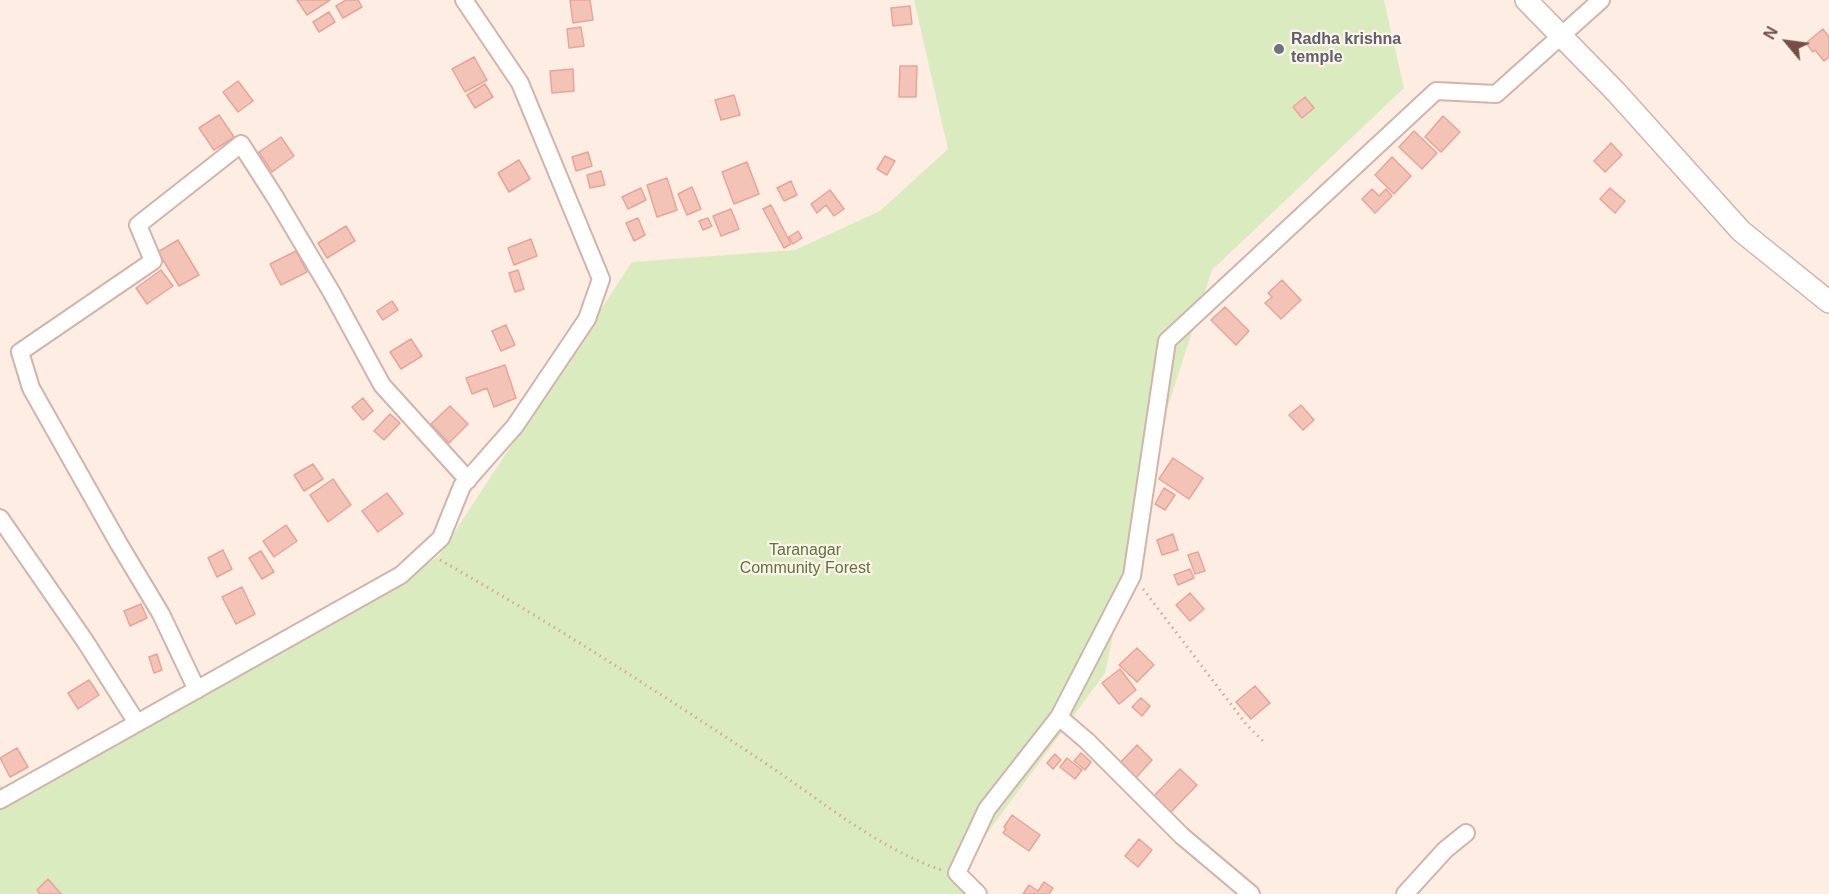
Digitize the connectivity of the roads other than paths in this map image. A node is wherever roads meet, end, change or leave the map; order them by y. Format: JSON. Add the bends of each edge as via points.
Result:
{"nodes":[{"id":1,"x":464,"y":0,"type":"edge"},
{"id":2,"x":1526,"y":0,"type":"edge"},
{"id":3,"x":1601,"y":0,"type":"edge"},
{"id":4,"x":1560,"y":35,"type":"junction"},
{"id":5,"x":1829,"y":302,"type":"edge"},
{"id":6,"x":468,"y":480,"type":"junction"},
{"id":7,"x":0,"y":518,"type":"edge"},
{"id":8,"x":197,"y":690,"type":"junction"},
{"id":9,"x":1059,"y":717,"type":"junction"},
{"id":10,"x":137,"y":723,"type":"junction"},
{"id":11,"x":0,"y":800,"type":"edge"},
{"id":12,"x":1466,"y":832,"type":"dead end"},
{"id":13,"x":978,"y":894,"type":"edge"},
{"id":14,"x":1251,"y":894,"type":"edge"},
{"id":15,"x":1405,"y":894,"type":"edge"}],
"edges":[{"from":1,"to":6,"type":"street","via":[[520,83],[601,279],[587,319],[515,426]]},
{"from":2,"to":4,"type":"street"},
{"from":3,"to":4,"type":"street"},
{"from":4,"to":5,"type":"street","via":[[1741,231]]},
{"from":4,"to":9,"type":"street","via":[[1496,94],[1437,91],[1167,341],[1132,576]]},
{"from":6,"to":8,"type":"street","via":[[441,538],[401,574]]},
{"from":6,"to":8,"type":"street","via":[[382,385],[241,144],[138,225],[153,261],[20,352],[32,388],[161,614]]},
{"from":7,"to":10,"type":"street"},
{"from":8,"to":10,"type":"street"},
{"from":9,"to":13,"type":"street","via":[[987,809],[957,873]]},
{"from":9,"to":14,"type":"street","via":[[1182,836]]},
{"from":10,"to":11,"type":"street"},
{"from":12,"to":15,"type":"street"}]}
